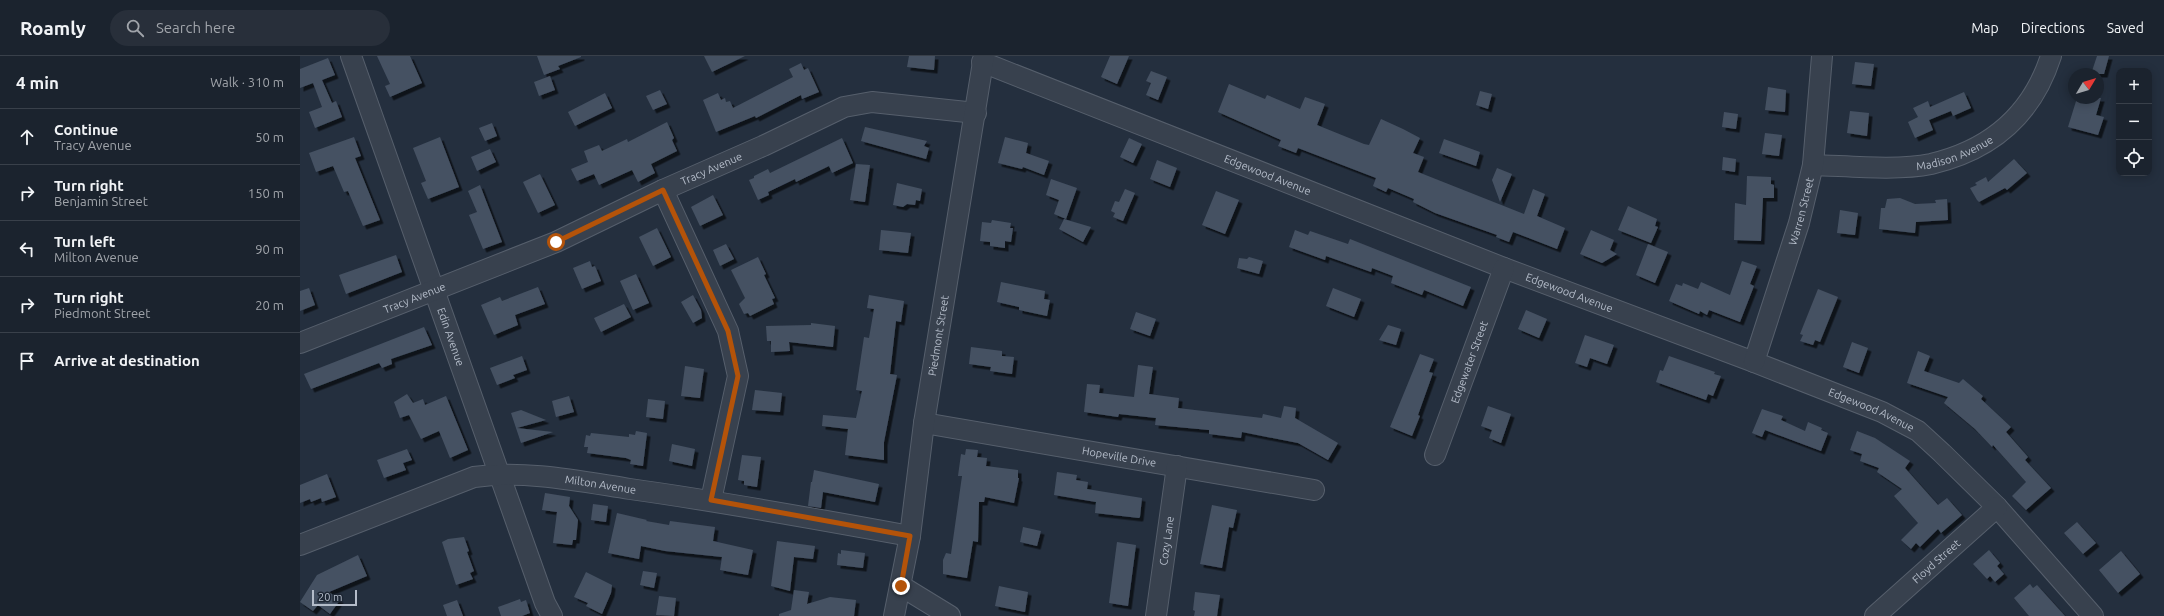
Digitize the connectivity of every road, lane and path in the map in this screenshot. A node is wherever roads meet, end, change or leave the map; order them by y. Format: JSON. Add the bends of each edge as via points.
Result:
{"nodes":[{"id":1,"x":351,"y":56,"type":"edge"},
{"id":2,"x":1822,"y":56,"type":"edge"},
{"id":3,"x":2051,"y":56,"type":"edge"},
{"id":4,"x":983,"y":59,"type":"edge"},
{"id":5,"x":976,"y":113,"type":"junction"},
{"id":6,"x":1813,"y":165,"type":"junction"},
{"id":7,"x":663,"y":190,"type":"junction"},
{"id":8,"x":1504,"y":268,"type":"junction"},
{"id":9,"x":436,"y":289,"type":"junction"},
{"id":10,"x":300,"y":343,"type":"edge"},
{"id":11,"x":1754,"y":362,"type":"junction"},
{"id":12,"x":924,"y":423,"type":"junction"},
{"id":13,"x":1435,"y":455,"type":"dead end"},
{"id":14,"x":1177,"y":466,"type":"junction"},
{"id":15,"x":499,"y":474,"type":"junction"},
{"id":16,"x":1314,"y":490,"type":"dead end"},
{"id":17,"x":711,"y":500,"type":"junction"},
{"id":18,"x":1997,"y":507,"type":"junction"},
{"id":19,"x":910,"y":536,"type":"junction"},
{"id":20,"x":300,"y":545,"type":"edge"},
{"id":21,"x":901,"y":586,"type":"junction"},
{"id":22,"x":552,"y":616,"type":"edge"},
{"id":23,"x":894,"y":616,"type":"edge"},
{"id":24,"x":950,"y":616,"type":"edge"},
{"id":25,"x":1156,"y":616,"type":"edge"},
{"id":26,"x":1875,"y":616,"type":"edge"},
{"id":27,"x":2093,"y":616,"type":"edge"}],
"edges":[{"from":1,"to":9,"type":"street","name":"Edin Avenue"},
{"from":2,"to":6,"type":"street","name":"Warren Street"},
{"from":3,"to":6,"type":"street","name":"Madison Avenue","via":[[2031,101],[2006,127],[1976,149],[1930,164],[1890,167]]},
{"from":4,"to":5,"type":"street","name":"Piedmont Street"},
{"from":4,"to":8,"type":"street","name":"Edgewood Avenue"},
{"from":5,"to":7,"type":"street","name":"Tracy Avenue","via":[[872,102],[844,107]]},
{"from":5,"to":12,"type":"street","name":"Piedmont Street"},
{"from":6,"to":11,"type":"street","name":"Warren Street","via":[[1799,223]]},
{"from":7,"to":9,"type":"street","name":"Tracy Avenue","via":[[556,242]]},
{"from":7,"to":17,"type":"street","via":[[728,331],[738,376]]},
{"from":8,"to":11,"type":"street","name":"Edgewood Avenue"},
{"from":8,"to":13,"type":"street","name":"Edgewater Street"},
{"from":9,"to":10,"type":"street","name":"Tracy Avenue"},
{"from":9,"to":15,"type":"street","name":"Edin Avenue"},
{"from":11,"to":18,"type":"street","name":"Edgewood Avenue","via":[[1882,412],[1918,430]]},
{"from":12,"to":14,"type":"street","name":"Hopeville Drive"},
{"from":12,"to":19,"type":"street","name":"Piedmont Street"},
{"from":14,"to":16,"type":"street","name":"Hopeville Drive"},
{"from":14,"to":25,"type":"street","name":"Cozy Lane"},
{"from":15,"to":17,"type":"street","name":"Milton Avenue","via":[[539,476]]},
{"from":15,"to":20,"type":"street","name":"Milton Avenue","via":[[474,477]]},
{"from":15,"to":22,"type":"street","name":"Edin Avenue","via":[[545,603]]},
{"from":17,"to":19,"type":"street","name":"Milton Avenue"},
{"from":18,"to":26,"type":"street","name":"Floyd Street"},
{"from":18,"to":27,"type":"street","name":"Edgewood Avenue"},
{"from":19,"to":21,"type":"street","name":"Piedmont Street"},
{"from":21,"to":23,"type":"street","name":"Piedmont Street"},
{"from":21,"to":24,"type":"street"}]}
